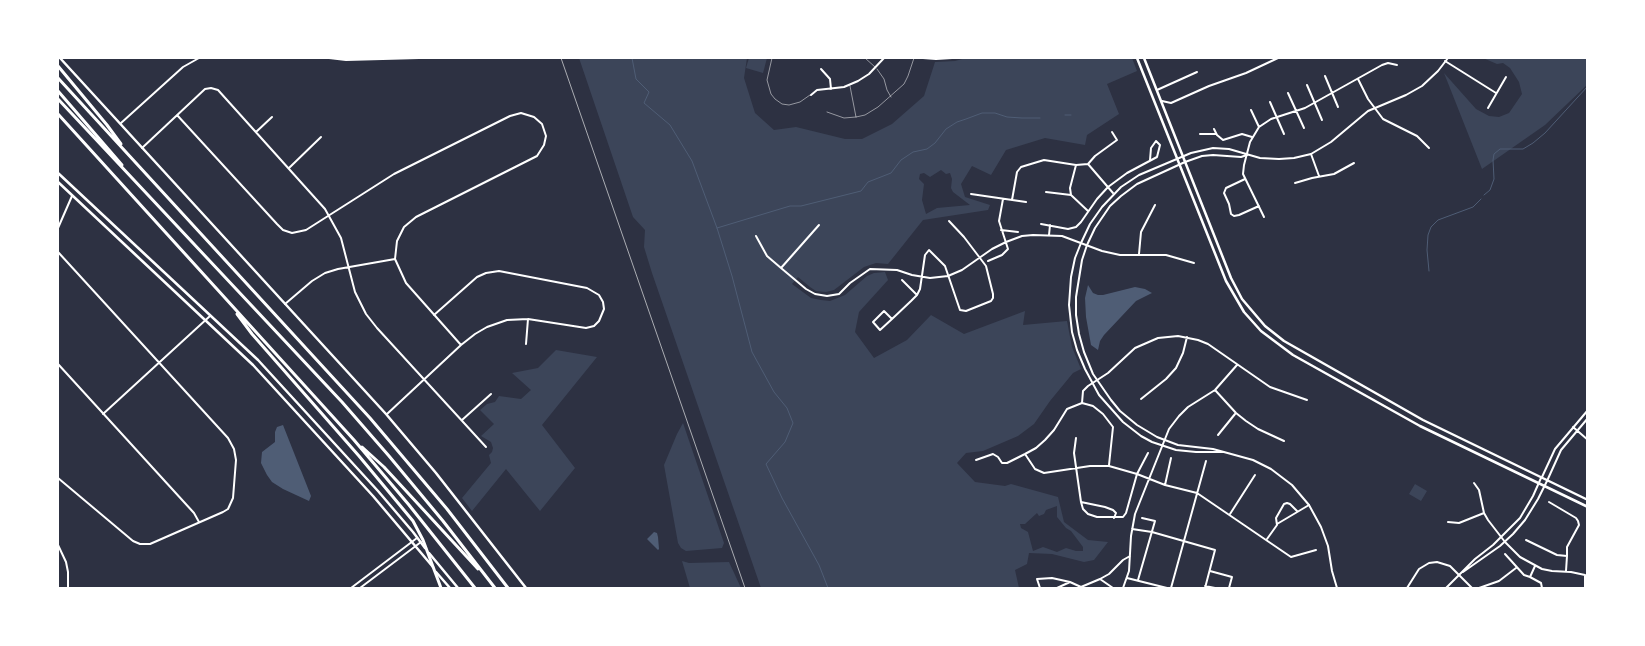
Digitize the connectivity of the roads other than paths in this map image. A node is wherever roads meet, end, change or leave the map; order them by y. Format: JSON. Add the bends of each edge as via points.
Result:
{"nodes":[{"id":1,"x":60,"y":58,"type":"edge"},
{"id":2,"x":199,"y":58,"type":"edge"},
{"id":3,"x":329,"y":58,"type":"edge"},
{"id":4,"x":362,"y":58,"type":"edge"},
{"id":5,"x":403,"y":58,"type":"edge"},
{"id":6,"x":420,"y":58,"type":"edge"},
{"id":7,"x":772,"y":58,"type":"edge"},
{"id":8,"x":865,"y":58,"type":"edge"},
{"id":9,"x":884,"y":58,"type":"edge"},
{"id":10,"x":914,"y":58,"type":"edge"},
{"id":11,"x":923,"y":58,"type":"edge"},
{"id":12,"x":946,"y":58,"type":"edge"},
{"id":13,"x":952,"y":58,"type":"edge"},
{"id":14,"x":1137,"y":58,"type":"edge"},
{"id":15,"x":1144,"y":58,"type":"edge"},
{"id":16,"x":1278,"y":58,"type":"edge"},
{"id":17,"x":1448,"y":58,"type":"edge"},
{"id":18,"x":1445,"y":61,"type":"junction"},
{"id":19,"x":1397,"y":65,"type":"dead end"},
{"id":20,"x":58,"y":66,"type":"edge"},
{"id":21,"x":876,"y":68,"type":"junction"},
{"id":22,"x":822,"y":69,"type":"dead end"},
{"id":23,"x":1197,"y":72,"type":"dead end"},
{"id":24,"x":1325,"y":76,"type":"dead end"},
{"id":25,"x":1506,"y":77,"type":"dead end"},
{"id":26,"x":58,"y":78,"type":"edge"},
{"id":27,"x":1358,"y":79,"type":"junction"},
{"id":28,"x":850,"y":85,"type":"junction"},
{"id":29,"x":1307,"y":85,"type":"dead end"},
{"id":30,"x":831,"y":89,"type":"junction"},
{"id":31,"x":58,"y":90,"type":"edge"},
{"id":32,"x":1157,"y":90,"type":"junction"},
{"id":33,"x":1332,"y":92,"type":"junction"},
{"id":34,"x":1288,"y":93,"type":"dead end"},
{"id":35,"x":1496,"y":93,"type":"junction"},
{"id":36,"x":811,"y":95,"type":"joint"},
{"id":37,"x":891,"y":96,"type":"junction"},
{"id":38,"x":58,"y":99,"type":"edge"},
{"id":39,"x":1161,"y":101,"type":"junction"},
{"id":40,"x":1270,"y":102,"type":"dead end"},
{"id":41,"x":1314,"y":103,"type":"junction"},
{"id":42,"x":1338,"y":107,"type":"dead end"},
{"id":43,"x":1374,"y":108,"type":"junction"},
{"id":44,"x":1488,"y":108,"type":"dead end"},
{"id":45,"x":1252,"y":110,"type":"dead end"},
{"id":46,"x":827,"y":112,"type":"dead end"},
{"id":47,"x":1296,"y":112,"type":"junction"},
{"id":48,"x":58,"y":114,"type":"edge"},
{"id":49,"x":177,"y":115,"type":"junction"},
{"id":50,"x":272,"y":117,"type":"dead end"},
{"id":51,"x":856,"y":117,"type":"junction"},
{"id":52,"x":1277,"y":118,"type":"junction"},
{"id":53,"x":1322,"y":120,"type":"dead end"},
{"id":54,"x":120,"y":124,"type":"junction"},
{"id":55,"x":1259,"y":127,"type":"junction"},
{"id":56,"x":1304,"y":128,"type":"dead end"},
{"id":57,"x":1214,"y":129,"type":"dead end"},
{"id":58,"x":256,"y":132,"type":"junction"},
{"id":59,"x":1112,"y":132,"type":"dead end"},
{"id":60,"x":1200,"y":134,"type":"dead end"},
{"id":61,"x":1216,"y":134,"type":"junction"},
{"id":62,"x":1284,"y":134,"type":"dead end"},
{"id":63,"x":1252,"y":137,"type":"junction"},
{"id":64,"x":321,"y":138,"type":"dead end"},
{"id":65,"x":142,"y":148,"type":"junction"},
{"id":66,"x":1429,"y":148,"type":"dead end"},
{"id":67,"x":1311,"y":154,"type":"junction"},
{"id":68,"x":129,"y":155,"type":"junction"},
{"id":69,"x":1247,"y":155,"type":"junction"},
{"id":70,"x":1183,"y":156,"type":"junction"},
{"id":71,"x":1177,"y":158,"type":"junction"},
{"id":72,"x":1150,"y":160,"type":"junction"},
{"id":73,"x":1185,"y":162,"type":"junction"},
{"id":74,"x":1354,"y":163,"type":"dead end"},
{"id":75,"x":1088,"y":164,"type":"junction"},
{"id":76,"x":1179,"y":164,"type":"junction"},
{"id":77,"x":1076,"y":165,"type":"junction"},
{"id":78,"x":289,"y":168,"type":"junction"},
{"id":79,"x":58,"y":173,"type":"edge"},
{"id":80,"x":130,"y":176,"type":"junction"},
{"id":81,"x":1319,"y":176,"type":"junction"},
{"id":82,"x":1245,"y":179,"type":"junction"},
{"id":83,"x":58,"y":182,"type":"edge"},
{"id":84,"x":1295,"y":183,"type":"dead end"},
{"id":85,"x":1108,"y":187,"type":"junction"},
{"id":86,"x":1046,"y":192,"type":"dead end"},
{"id":87,"x":1113,"y":193,"type":"junction"},
{"id":88,"x":970,"y":194,"type":"dead end"},
{"id":89,"x":1071,"y":195,"type":"junction"},
{"id":90,"x":72,"y":196,"type":"junction"},
{"id":91,"x":1003,"y":199,"type":"junction"},
{"id":92,"x":1012,"y":200,"type":"junction"},
{"id":93,"x":1026,"y":202,"type":"dead end"},
{"id":94,"x":1155,"y":205,"type":"dead end"},
{"id":95,"x":1259,"y":206,"type":"junction"},
{"id":96,"x":1088,"y":212,"type":"junction"},
{"id":97,"x":329,"y":215,"type":"junction"},
{"id":98,"x":1264,"y":217,"type":"dead end"},
{"id":99,"x":949,"y":222,"type":"dead end"},
{"id":100,"x":1041,"y":224,"type":"dead end"},
{"id":101,"x":819,"y":225,"type":"dead end"},
{"id":102,"x":1050,"y":225,"type":"junction"},
{"id":103,"x":58,"y":228,"type":"edge"},
{"id":104,"x":1001,"y":230,"type":"junction"},
{"id":105,"x":1018,"y":232,"type":"dead end"},
{"id":106,"x":1049,"y":234,"type":"junction"},
{"id":107,"x":756,"y":236,"type":"dead end"},
{"id":108,"x":1006,"y":242,"type":"junction"},
{"id":109,"x":1080,"y":243,"type":"junction"},
{"id":110,"x":1087,"y":244,"type":"junction"},
{"id":111,"x":58,"y":252,"type":"edge"},
{"id":112,"x":1139,"y":255,"type":"junction"},
{"id":113,"x":980,"y":258,"type":"junction"},
{"id":114,"x":395,"y":259,"type":"junction"},
{"id":115,"x":988,"y":261,"type":"dead end"},
{"id":116,"x":1194,"y":263,"type":"dead end"},
{"id":117,"x":349,"y":267,"type":"junction"},
{"id":118,"x":781,"y":268,"type":"junction"},
{"id":119,"x":948,"y":276,"type":"junction"},
{"id":120,"x":922,"y":278,"type":"junction"},
{"id":121,"x":902,"y":280,"type":"dead end"},
{"id":122,"x":917,"y":295,"type":"junction"},
{"id":123,"x":226,"y":299,"type":"junction"},
{"id":124,"x":285,"y":304,"type":"junction"},
{"id":125,"x":211,"y":315,"type":"junction"},
{"id":126,"x":434,"y":316,"type":"junction"},
{"id":127,"x":528,"y":319,"type":"junction"},
{"id":128,"x":892,"y":319,"type":"junction"},
{"id":129,"x":206,"y":320,"type":"junction"},
{"id":130,"x":1187,"y":337,"type":"junction"},
{"id":131,"x":526,"y":344,"type":"dead end"},
{"id":132,"x":461,"y":345,"type":"junction"},
{"id":133,"x":159,"y":363,"type":"junction"},
{"id":134,"x":58,"y":365,"type":"edge"},
{"id":135,"x":1237,"y":365,"type":"junction"},
{"id":136,"x":424,"y":379,"type":"junction"},
{"id":137,"x":1097,"y":380,"type":"junction"},
{"id":138,"x":1092,"y":384,"type":"junction"},
{"id":139,"x":1215,"y":390,"type":"junction"},
{"id":140,"x":491,"y":394,"type":"dead end"},
{"id":141,"x":1141,"y":399,"type":"dead end"},
{"id":142,"x":1307,"y":400,"type":"dead end"},
{"id":143,"x":1082,"y":403,"type":"junction"},
{"id":144,"x":1588,"y":410,"type":"edge"},
{"id":145,"x":1407,"y":412,"type":"junction"},
{"id":146,"x":1236,"y":413,"type":"junction"},
{"id":147,"x":103,"y":414,"type":"junction"},
{"id":148,"x":386,"y":414,"type":"junction"},
{"id":149,"x":1404,"y":417,"type":"junction"},
{"id":150,"x":1588,"y":418,"type":"edge"},
{"id":151,"x":462,"y":420,"type":"junction"},
{"id":152,"x":1573,"y":427,"type":"junction"},
{"id":153,"x":1577,"y":430,"type":"junction"},
{"id":154,"x":1218,"y":435,"type":"dead end"},
{"id":155,"x":1076,"y":438,"type":"dead end"},
{"id":156,"x":354,"y":440,"type":"junction"},
{"id":157,"x":1164,"y":440,"type":"junction"},
{"id":158,"x":1284,"y":440,"type":"dead end"},
{"id":159,"x":1588,"y":440,"type":"edge"},
{"id":160,"x":1161,"y":446,"type":"junction"},
{"id":161,"x":486,"y":447,"type":"dead end"},
{"id":162,"x":1224,"y":452,"type":"junction"},
{"id":163,"x":1148,"y":453,"type":"dead end"},
{"id":164,"x":1025,"y":454,"type":"junction"},
{"id":165,"x":1171,"y":458,"type":"dead end"},
{"id":166,"x":976,"y":460,"type":"dead end"},
{"id":167,"x":1206,"y":460,"type":"dead end"},
{"id":168,"x":1109,"y":466,"type":"junction"},
{"id":169,"x":1075,"y":468,"type":"junction"},
{"id":170,"x":1137,"y":474,"type":"junction"},
{"id":171,"x":1255,"y":475,"type":"dead end"},
{"id":172,"x":58,"y":478,"type":"edge"},
{"id":173,"x":1149,"y":478,"type":"junction"},
{"id":174,"x":1541,"y":478,"type":"junction"},
{"id":175,"x":1547,"y":480,"type":"junction"},
{"id":176,"x":1474,"y":482,"type":"dead end"},
{"id":177,"x":1539,"y":484,"type":"junction"},
{"id":178,"x":1165,"y":485,"type":"junction"},
{"id":179,"x":1544,"y":486,"type":"junction"},
{"id":180,"x":1197,"y":493,"type":"junction"},
{"id":181,"x":1588,"y":500,"type":"edge"},
{"id":182,"x":1081,"y":502,"type":"junction"},
{"id":183,"x":1549,"y":502,"type":"dead end"},
{"id":184,"x":1309,"y":505,"type":"junction"},
{"id":185,"x":1588,"y":507,"type":"edge"},
{"id":186,"x":1297,"y":511,"type":"junction"},
{"id":187,"x":1484,"y":513,"type":"junction"},
{"id":188,"x":1230,"y":514,"type":"junction"},
{"id":189,"x":1114,"y":518,"type":"junction"},
{"id":190,"x":1142,"y":518,"type":"dead end"},
{"id":191,"x":200,"y":522,"type":"junction"},
{"id":192,"x":1448,"y":522,"type":"dead end"},
{"id":193,"x":1277,"y":525,"type":"junction"},
{"id":194,"x":1132,"y":529,"type":"junction"},
{"id":195,"x":1152,"y":532,"type":"junction"},
{"id":196,"x":1501,"y":537,"type":"junction"},
{"id":197,"x":418,"y":538,"type":"junction"},
{"id":198,"x":1268,"y":539,"type":"junction"},
{"id":199,"x":1526,"y":540,"type":"dead end"},
{"id":200,"x":1184,"y":541,"type":"junction"},
{"id":201,"x":412,"y":542,"type":"junction"},
{"id":202,"x":421,"y":542,"type":"junction"},
{"id":203,"x":1505,"y":542,"type":"junction"},
{"id":204,"x":58,"y":545,"type":"edge"},
{"id":205,"x":415,"y":547,"type":"junction"},
{"id":206,"x":1316,"y":550,"type":"dead end"},
{"id":207,"x":1505,"y":554,"type":"dead end"},
{"id":208,"x":1130,"y":556,"type":"junction"},
{"id":209,"x":1567,"y":556,"type":"junction"},
{"id":210,"x":1535,"y":566,"type":"junction"},
{"id":211,"x":1516,"y":568,"type":"junction"},
{"id":212,"x":1210,"y":570,"type":"junction"},
{"id":213,"x":1566,"y":572,"type":"junction"},
{"id":214,"x":1459,"y":575,"type":"junction"},
{"id":215,"x":1530,"y":577,"type":"junction"},
{"id":216,"x":1127,"y":578,"type":"junction"},
{"id":217,"x":1100,"y":579,"type":"junction"},
{"id":218,"x":1138,"y":580,"type":"junction"},
{"id":219,"x":1070,"y":582,"type":"junction"},
{"id":220,"x":1205,"y":587,"type":"edge"},
{"id":221,"x":68,"y":588,"type":"edge"},
{"id":222,"x":351,"y":588,"type":"edge"},
{"id":223,"x":360,"y":588,"type":"edge"},
{"id":224,"x":440,"y":588,"type":"edge"},
{"id":225,"x":450,"y":588,"type":"edge"},
{"id":226,"x":458,"y":588,"type":"edge"},
{"id":227,"x":475,"y":588,"type":"edge"},
{"id":228,"x":494,"y":588,"type":"edge"},
{"id":229,"x":508,"y":588,"type":"edge"},
{"id":230,"x":526,"y":588,"type":"edge"},
{"id":231,"x":1040,"y":588,"type":"edge"},
{"id":232,"x":1057,"y":588,"type":"edge"},
{"id":233,"x":1081,"y":588,"type":"edge"},
{"id":234,"x":1112,"y":588,"type":"edge"},
{"id":235,"x":1123,"y":588,"type":"edge"},
{"id":236,"x":1167,"y":588,"type":"edge"},
{"id":237,"x":1171,"y":588,"type":"edge"},
{"id":238,"x":1215,"y":588,"type":"edge"},
{"id":239,"x":1229,"y":588,"type":"edge"},
{"id":240,"x":1337,"y":588,"type":"edge"},
{"id":241,"x":1407,"y":588,"type":"edge"},
{"id":242,"x":1446,"y":588,"type":"edge"},
{"id":243,"x":1472,"y":588,"type":"edge"},
{"id":244,"x":1542,"y":588,"type":"edge"},
{"id":245,"x":1585,"y":588,"type":"edge"}],
"edges":[{"from":1,"to":54,"type":"main road"},
{"from":2,"to":54,"type":"street","via":[[183,67]]},
{"from":3,"to":4,"type":"street"},
{"from":4,"to":5,"type":"street"},
{"from":5,"to":6,"type":"street"},
{"from":7,"to":36,"type":"lane","via":[[767,80],[771,94],[778,102],[794,104]]},
{"from":8,"to":21,"type":"lane"},
{"from":9,"to":21,"type":"street"},
{"from":10,"to":37,"type":"lane","via":[[907,80]]},
{"from":11,"to":12,"type":"street"},
{"from":12,"to":13,"type":"street"},
{"from":14,"to":71,"type":"main road"},
{"from":15,"to":32,"type":"main road"},
{"from":16,"to":39,"type":"street","via":[[1171,103]]},
{"from":17,"to":18,"type":"street"},
{"from":18,"to":35,"type":"street"},
{"from":18,"to":43,"type":"street","via":[[1431,79],[1414,91]]},
{"from":19,"to":27,"type":"street","via":[[1385,63]]},
{"from":20,"to":68,"type":"highway"},
{"from":21,"to":28,"type":"street"},
{"from":21,"to":37,"type":"lane"},
{"from":22,"to":30,"type":"street","via":[[830,78]]},
{"from":23,"to":32,"type":"street"},
{"from":24,"to":33,"type":"street"},
{"from":25,"to":35,"type":"street"},
{"from":26,"to":68,"type":"highway"},
{"from":27,"to":33,"type":"street"},
{"from":27,"to":43,"type":"street"},
{"from":28,"to":30,"type":"street"},
{"from":28,"to":51,"type":"lane"},
{"from":29,"to":41,"type":"street"},
{"from":30,"to":36,"type":"street","via":[[817,90]]},
{"from":31,"to":80,"type":"highway"},
{"from":32,"to":39,"type":"main road"},
{"from":33,"to":41,"type":"street"},
{"from":33,"to":42,"type":"street"},
{"from":34,"to":47,"type":"street"},
{"from":35,"to":44,"type":"street"},
{"from":37,"to":51,"type":"lane","via":[[865,115]]},
{"from":38,"to":80,"type":"highway"},
{"from":39,"to":70,"type":"main road"},
{"from":40,"to":52,"type":"street"},
{"from":41,"to":47,"type":"street"},
{"from":41,"to":53,"type":"street"},
{"from":43,"to":66,"type":"street","via":[[1385,121],[1416,136]]},
{"from":43,"to":67,"type":"street"},
{"from":45,"to":55,"type":"street"},
{"from":46,"to":51,"type":"lane","via":[[844,118]]},
{"from":47,"to":52,"type":"street"},
{"from":47,"to":56,"type":"street"},
{"from":48,"to":123,"type":"highway"},
{"from":49,"to":58,"type":"street","via":[[206,90],[213,88]]},
{"from":49,"to":65,"type":"street"},
{"from":49,"to":97,"type":"street","via":[[283,230],[301,232]]},
{"from":50,"to":58,"type":"street"},
{"from":52,"to":55,"type":"street"},
{"from":52,"to":62,"type":"street"},
{"from":54,"to":65,"type":"main road"},
{"from":55,"to":63,"type":"street"},
{"from":57,"to":61,"type":"street"},
{"from":58,"to":78,"type":"street"},
{"from":59,"to":75,"type":"street","via":[[1117,140]]},
{"from":60,"to":61,"type":"street"},
{"from":61,"to":63,"type":"street","via":[[1223,140],[1242,134]]},
{"from":63,"to":69,"type":"street"},
{"from":64,"to":78,"type":"street"},
{"from":65,"to":124,"type":"main road"},
{"from":67,"to":69,"type":"street","via":[[1279,160]]},
{"from":67,"to":81,"type":"street"},
{"from":68,"to":229,"type":"highway","via":[[370,418]]},
{"from":69,"to":70,"type":"street","via":[[1236,150],[1213,148]]},
{"from":69,"to":73,"type":"street","via":[[1202,156]]},
{"from":69,"to":82,"type":"street"},
{"from":70,"to":71,"type":"street"},
{"from":70,"to":73,"type":"main road"},
{"from":71,"to":76,"type":"main road"},
{"from":71,"to":87,"type":"street","via":[[1139,175]]},
{"from":72,"to":72,"type":"street","via":[[1151,148],[1156,141],[1160,145],[1159,153]]},
{"from":72,"to":85,"type":"street"},
{"from":73,"to":76,"type":"street"},
{"from":73,"to":145,"type":"main road","via":[[1231,278],[1256,317],[1284,342]]},
{"from":74,"to":81,"type":"street","via":[[1334,174]]},
{"from":75,"to":77,"type":"street"},
{"from":75,"to":85,"type":"street"},
{"from":76,"to":110,"type":"street","via":[[1144,180],[1121,196],[1100,220]]},
{"from":76,"to":149,"type":"main road","via":[[1226,281],[1251,321],[1287,350]]},
{"from":77,"to":89,"type":"street"},
{"from":77,"to":92,"type":"street","via":[[1044,160],[1021,167],[1017,172]]},
{"from":78,"to":97,"type":"street"},
{"from":79,"to":125,"type":"main road"},
{"from":80,"to":228,"type":"highway","via":[[372,436]]},
{"from":81,"to":84,"type":"street"},
{"from":82,"to":95,"type":"street"},
{"from":82,"to":95,"type":"street","via":[[1226,188],[1224,193],[1230,210],[1234,216]]},
{"from":83,"to":90,"type":"main road"},
{"from":85,"to":87,"type":"street"},
{"from":85,"to":96,"type":"street"},
{"from":86,"to":89,"type":"street"},
{"from":87,"to":109,"type":"street"},
{"from":88,"to":91,"type":"street"},
{"from":89,"to":96,"type":"street"},
{"from":90,"to":103,"type":"street"},
{"from":90,"to":129,"type":"main road"},
{"from":91,"to":92,"type":"street"},
{"from":91,"to":104,"type":"street","via":[[999,221]]},
{"from":92,"to":93,"type":"street"},
{"from":94,"to":112,"type":"street","via":[[1141,232]]},
{"from":95,"to":98,"type":"street"},
{"from":96,"to":102,"type":"street","via":[[1076,227]]},
{"from":97,"to":114,"type":"street","via":[[394,174],[510,116],[528,114],[543,126],[544,146],[535,158],[416,217],[401,231],[396,241]]},
{"from":97,"to":117,"type":"street","via":[[341,238]]},
{"from":99,"to":113,"type":"street"},
{"from":100,"to":102,"type":"street"},
{"from":101,"to":118,"type":"street"},
{"from":102,"to":106,"type":"street"},
{"from":104,"to":105,"type":"street"},
{"from":104,"to":108,"type":"street"},
{"from":106,"to":108,"type":"street","via":[[1022,236]]},
{"from":106,"to":109,"type":"street"},
{"from":107,"to":118,"type":"street","via":[[767,256]]},
{"from":108,"to":113,"type":"street"},
{"from":108,"to":115,"type":"street","via":[[1007,252]]},
{"from":109,"to":110,"type":"street"},
{"from":109,"to":138,"type":"street","via":[[1071,277],[1070,314],[1077,350]]},
{"from":110,"to":112,"type":"street","via":[[1113,254]]},
{"from":110,"to":137,"type":"street","via":[[1078,279],[1076,316],[1084,352]]},
{"from":111,"to":133,"type":"street"},
{"from":112,"to":116,"type":"street","via":[[1166,255]]},
{"from":113,"to":119,"type":"street"},
{"from":113,"to":119,"type":"street","via":[[986,266],[994,294],[991,301],[966,311],[960,310]]},
{"from":114,"to":117,"type":"street"},
{"from":114,"to":126,"type":"street","via":[[406,283]]},
{"from":117,"to":124,"type":"street","via":[[318,277]]},
{"from":117,"to":136,"type":"street","via":[[355,292],[366,314]]},
{"from":118,"to":120,"type":"street","via":[[806,289],[827,296],[840,294],[870,269],[897,270]]},
{"from":119,"to":120,"type":"street"},
{"from":119,"to":120,"type":"street","via":[[945,266],[929,250],[925,255]]},
{"from":120,"to":122,"type":"street"},
{"from":121,"to":122,"type":"street"},
{"from":122,"to":128,"type":"street"},
{"from":123,"to":156,"type":"highway"},
{"from":123,"to":224,"type":"highway","via":[[419,531]]},
{"from":124,"to":148,"type":"main road"},
{"from":125,"to":129,"type":"street"},
{"from":125,"to":197,"type":"main road","via":[[272,375]]},
{"from":126,"to":127,"type":"street","via":[[477,277],[499,271],[592,290],[600,297],[604,311],[600,321],[586,328]]},
{"from":126,"to":132,"type":"street"},
{"from":127,"to":131,"type":"street"},
{"from":127,"to":132,"type":"street","via":[[493,324]]},
{"from":128,"to":128,"type":"street","via":[[884,311],[873,322],[880,330]]},
{"from":129,"to":133,"type":"street"},
{"from":129,"to":201,"type":"main road","via":[[368,490]]},
{"from":130,"to":135,"type":"street","via":[[1208,344]]},
{"from":130,"to":137,"type":"street","via":[[1170,336],[1142,344]]},
{"from":130,"to":141,"type":"street","via":[[1176,368]]},
{"from":132,"to":136,"type":"street"},
{"from":133,"to":147,"type":"street"},
{"from":133,"to":191,"type":"street","via":[[228,438],[234,449],[236,465],[231,504],[223,512]]},
{"from":134,"to":147,"type":"street"},
{"from":135,"to":139,"type":"street"},
{"from":135,"to":142,"type":"street","via":[[1270,387]]},
{"from":136,"to":148,"type":"street"},
{"from":136,"to":151,"type":"street"},
{"from":137,"to":138,"type":"street"},
{"from":137,"to":157,"type":"street","via":[[1128,418]]},
{"from":138,"to":143,"type":"street","via":[[1083,391]]},
{"from":138,"to":160,"type":"street","via":[[1123,422]]},
{"from":139,"to":146,"type":"street"},
{"from":139,"to":157,"type":"street","via":[[1179,416]]},
{"from":140,"to":151,"type":"street"},
{"from":143,"to":164,"type":"street","via":[[1067,409],[1045,440]]},
{"from":143,"to":168,"type":"street","via":[[1093,406],[1113,427]]},
{"from":144,"to":152,"type":"street"},
{"from":145,"to":149,"type":"main road"},
{"from":145,"to":174,"type":"main road"},
{"from":146,"to":154,"type":"street"},
{"from":146,"to":158,"type":"street"},
{"from":147,"to":191,"type":"street"},
{"from":148,"to":230,"type":"main road"},
{"from":149,"to":177,"type":"main road"},
{"from":150,"to":153,"type":"street"},
{"from":151,"to":161,"type":"street"},
{"from":152,"to":153,"type":"street"},
{"from":152,"to":174,"type":"street","via":[[1555,449]]},
{"from":153,"to":159,"type":"street"},
{"from":153,"to":175,"type":"street","via":[[1561,450]]},
{"from":155,"to":169,"type":"street"},
{"from":156,"to":227,"type":"highway"},
{"from":156,"to":228,"type":"highway","via":[[384,466]]},
{"from":157,"to":160,"type":"street"},
{"from":157,"to":162,"type":"street"},
{"from":160,"to":162,"type":"street","via":[[1196,452]]},
{"from":160,"to":173,"type":"street"},
{"from":162,"to":184,"type":"street","via":[[1271,469],[1292,485]]},
{"from":163,"to":170,"type":"street"},
{"from":164,"to":166,"type":"street","via":[[1007,463],[1002,463],[993,454]]},
{"from":164,"to":169,"type":"street","via":[[1038,471]]},
{"from":165,"to":178,"type":"street"},
{"from":167,"to":180,"type":"street"},
{"from":168,"to":169,"type":"street"},
{"from":168,"to":170,"type":"street"},
{"from":169,"to":182,"type":"street"},
{"from":170,"to":173,"type":"street"},
{"from":170,"to":189,"type":"street","via":[[1126,513],[1123,517]]},
{"from":171,"to":188,"type":"street"},
{"from":172,"to":191,"type":"street","via":[[140,544],[154,543]]},
{"from":173,"to":178,"type":"street"},
{"from":173,"to":194,"type":"street"},
{"from":174,"to":175,"type":"main road"},
{"from":174,"to":177,"type":"street"},
{"from":175,"to":179,"type":"street"},
{"from":175,"to":181,"type":"main road"},
{"from":176,"to":187,"type":"street"},
{"from":177,"to":179,"type":"main road"},
{"from":177,"to":196,"type":"street","via":[[1520,518]]},
{"from":178,"to":180,"type":"street"},
{"from":179,"to":185,"type":"main road"},
{"from":179,"to":203,"type":"street","via":[[1525,520]]},
{"from":180,"to":188,"type":"street"},
{"from":180,"to":200,"type":"street"},
{"from":182,"to":189,"type":"street","via":[[1088,514]]},
{"from":182,"to":189,"type":"street","via":[[1113,510],[1116,513]]},
{"from":183,"to":209,"type":"street","via":[[1578,521],[1567,547]]},
{"from":184,"to":186,"type":"street"},
{"from":184,"to":240,"type":"street","via":[[1325,537]]},
{"from":186,"to":193,"type":"street"},
{"from":186,"to":193,"type":"street","via":[[1290,504],[1284,504],[1276,518]]},
{"from":187,"to":192,"type":"street","via":[[1459,522]]},
{"from":187,"to":196,"type":"street"},
{"from":188,"to":198,"type":"street"},
{"from":190,"to":195,"type":"street","via":[[1155,521]]},
{"from":193,"to":198,"type":"street"},
{"from":194,"to":195,"type":"street"},
{"from":194,"to":208,"type":"street"},
{"from":195,"to":200,"type":"street"},
{"from":195,"to":218,"type":"street"},
{"from":196,"to":203,"type":"street"},
{"from":196,"to":214,"type":"street"},
{"from":197,"to":201,"type":"street"},
{"from":197,"to":202,"type":"main road"},
{"from":198,"to":206,"type":"street","via":[[1291,557]]},
{"from":199,"to":209,"type":"street","via":[[1557,555]]},
{"from":200,"to":212,"type":"street","via":[[1215,550]]},
{"from":200,"to":237,"type":"street"},
{"from":201,"to":205,"type":"main road"},
{"from":201,"to":222,"type":"street"},
{"from":202,"to":205,"type":"street"},
{"from":202,"to":226,"type":"main road"},
{"from":203,"to":210,"type":"street"},
{"from":203,"to":214,"type":"street"},
{"from":204,"to":221,"type":"street","via":[[67,567]]},
{"from":205,"to":223,"type":"street"},
{"from":205,"to":225,"type":"main road"},
{"from":207,"to":211,"type":"street"},
{"from":208,"to":216,"type":"street"},
{"from":208,"to":217,"type":"street"},
{"from":209,"to":213,"type":"street"},
{"from":210,"to":213,"type":"street"},
{"from":210,"to":215,"type":"street"},
{"from":211,"to":215,"type":"street"},
{"from":211,"to":243,"type":"street","via":[[1498,581]]},
{"from":212,"to":220,"type":"street"},
{"from":212,"to":239,"type":"street","via":[[1232,577]]},
{"from":213,"to":245,"type":"street","via":[[1586,575]]},
{"from":214,"to":241,"type":"street","via":[[1447,564],[1429,563],[1419,569]]},
{"from":214,"to":242,"type":"street"},
{"from":214,"to":243,"type":"street"},
{"from":215,"to":244,"type":"street","via":[[1541,583]]},
{"from":216,"to":218,"type":"street"},
{"from":216,"to":235,"type":"street"},
{"from":217,"to":233,"type":"street"},
{"from":217,"to":234,"type":"street"},
{"from":218,"to":236,"type":"street"},
{"from":219,"to":231,"type":"street","via":[[1059,578],[1038,579]]},
{"from":219,"to":232,"type":"street"},
{"from":219,"to":233,"type":"street"},
{"from":220,"to":238,"type":"street"}]}
